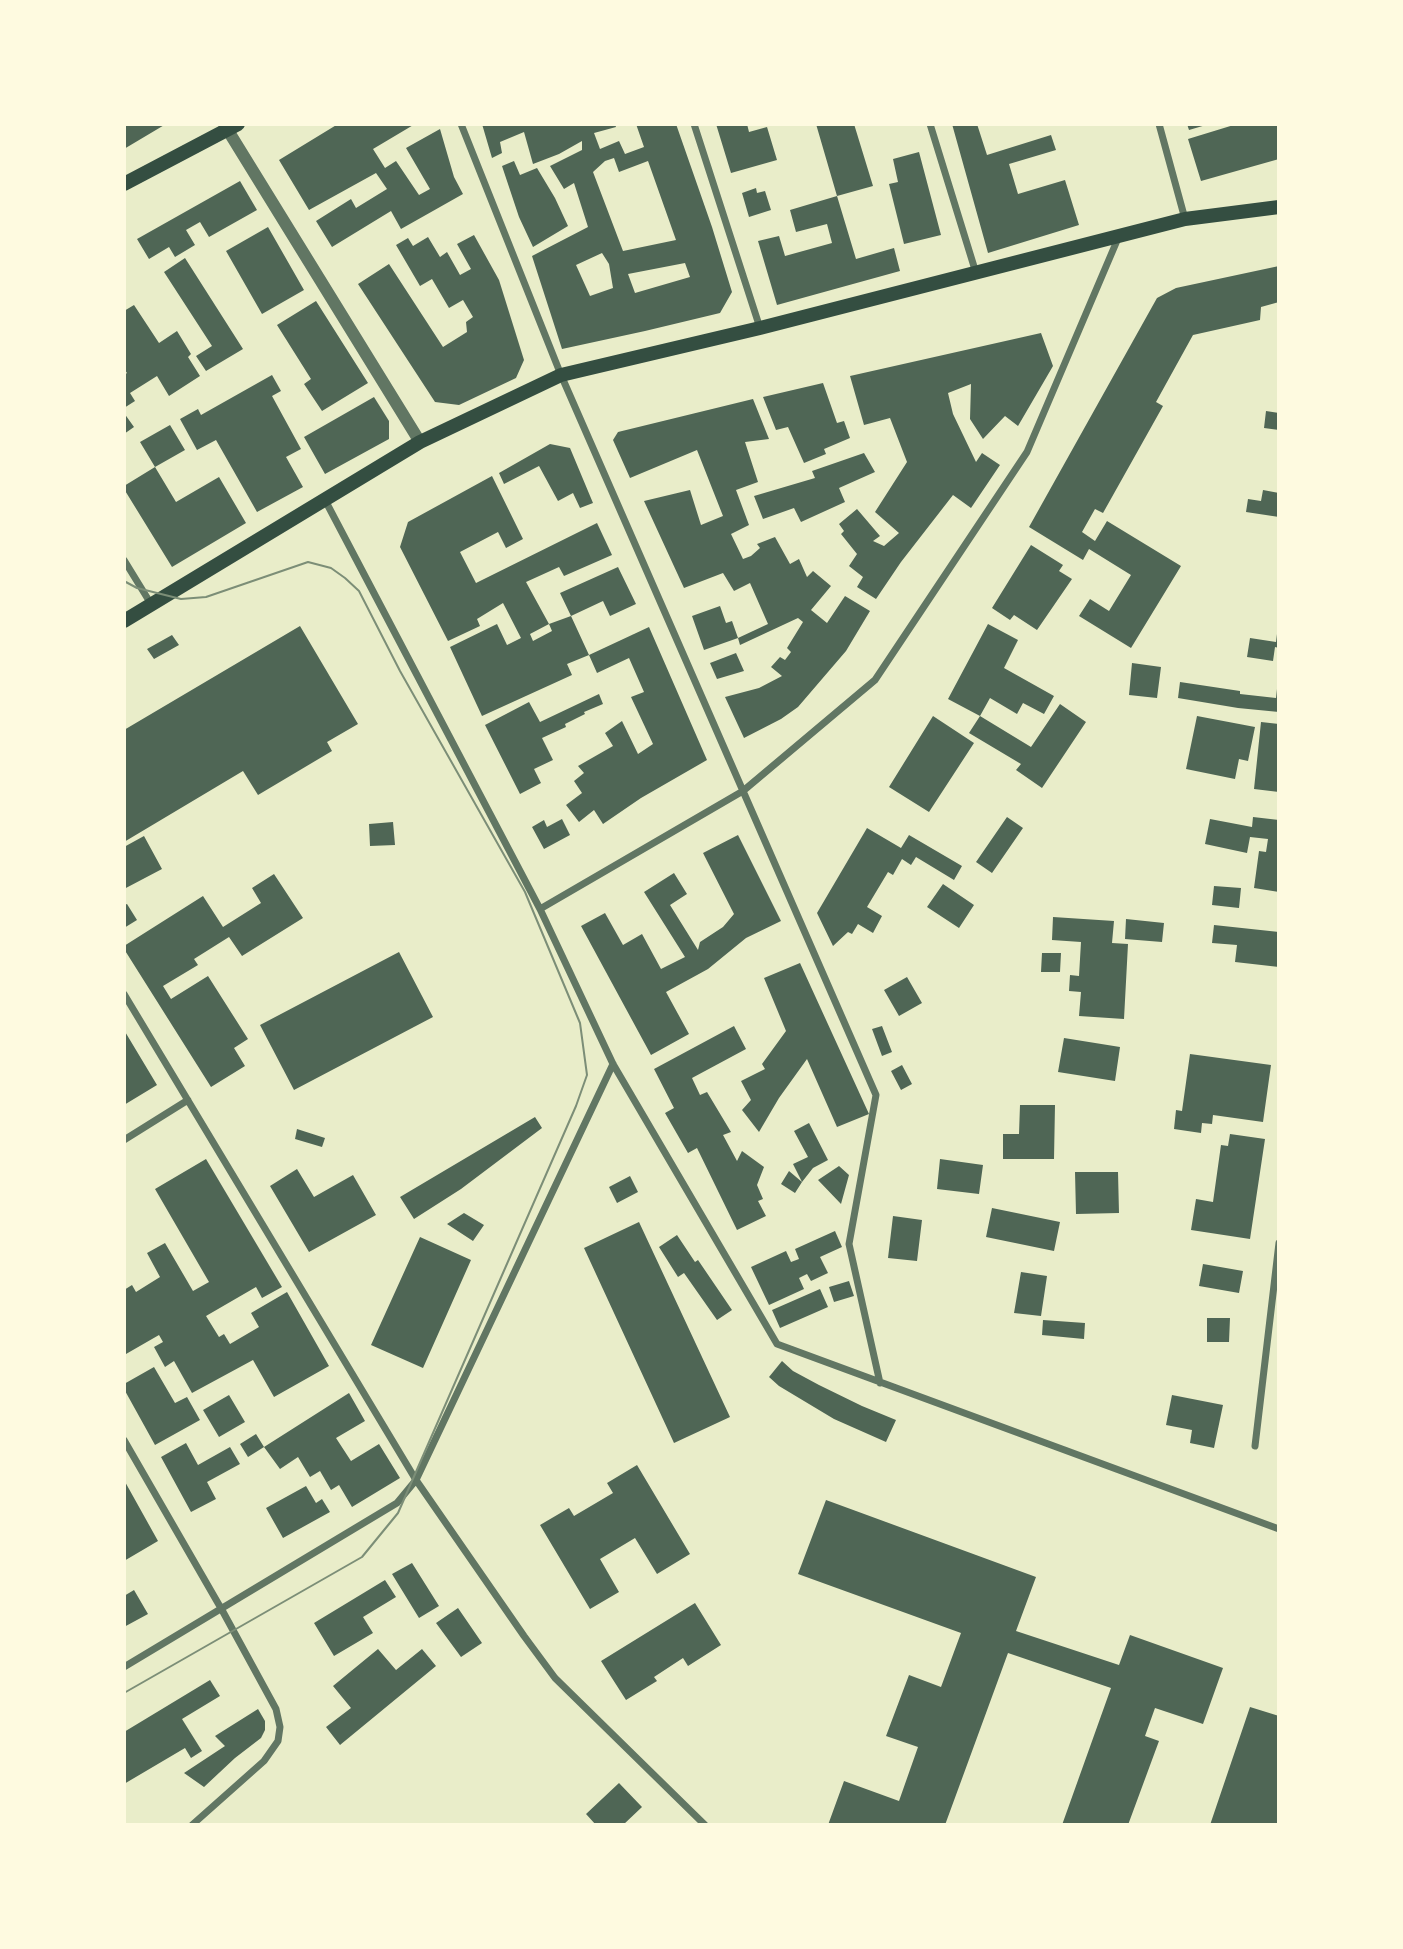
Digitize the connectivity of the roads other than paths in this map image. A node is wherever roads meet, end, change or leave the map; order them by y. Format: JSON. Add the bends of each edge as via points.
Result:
{"nodes":[{"id":1,"x":461,"y":124,"type":"edge"},
{"id":2,"x":694,"y":124,"type":"edge"},
{"id":3,"x":930,"y":124,"type":"edge"},
{"id":4,"x":1158,"y":124,"type":"edge"},
{"id":5,"x":230,"y":126,"type":"edge"},
{"id":6,"x":124,"y":184,"type":"edge"},
{"id":7,"x":1279,"y":207,"type":"edge"},
{"id":8,"x":1185,"y":219,"type":"junction"},
{"id":9,"x":1120,"y":236,"type":"junction"},
{"id":10,"x":976,"y":273,"type":"junction"},
{"id":11,"x":760,"y":328,"type":"junction"},
{"id":12,"x":561,"y":375,"type":"junction"},
{"id":13,"x":420,"y":442,"type":"junction"},
{"id":14,"x":325,"y":500,"type":"junction"},
{"id":15,"x":124,"y":560,"type":"edge"},
{"id":16,"x":152,"y":605,"type":"junction"},
{"id":17,"x":124,"y":621,"type":"edge"},
{"id":18,"x":743,"y":791,"type":"junction"},
{"id":19,"x":540,"y":909,"type":"junction"},
{"id":20,"x":124,"y":994,"type":"edge"},
{"id":21,"x":613,"y":1065,"type":"junction"},
{"id":22,"x":187,"y":1100,"type":"junction"},
{"id":23,"x":124,"y":1140,"type":"edge"},
{"id":24,"x":1279,"y":1243,"type":"edge"},
{"id":25,"x":880,"y":1383,"type":"junction"},
{"id":26,"x":124,"y":1440,"type":"edge"},
{"id":27,"x":1255,"y":1446,"type":"dead end"},
{"id":28,"x":416,"y":1480,"type":"junction"},
{"id":29,"x":1279,"y":1529,"type":"edge"},
{"id":30,"x":222,"y":1610,"type":"junction"},
{"id":31,"x":124,"y":1667,"type":"edge"},
{"id":32,"x":192,"y":1825,"type":"edge"},
{"id":33,"x":705,"y":1825,"type":"edge"}],
"edges":[{"from":1,"to":12,"type":"street"},
{"from":2,"to":11,"type":"street"},
{"from":3,"to":10,"type":"street"},
{"from":4,"to":8,"type":"street"},
{"from":5,"to":6,"type":"main road"},
{"from":5,"to":13,"type":"street"},
{"from":7,"to":8,"type":"main road"},
{"from":8,"to":9,"type":"main road"},
{"from":9,"to":10,"type":"main road"},
{"from":9,"to":18,"type":"street","via":[[1027,452],[875,680]]},
{"from":10,"to":11,"type":"main road"},
{"from":11,"to":12,"type":"main road"},
{"from":12,"to":13,"type":"main road"},
{"from":12,"to":18,"type":"street"},
{"from":13,"to":14,"type":"main road"},
{"from":14,"to":16,"type":"main road"},
{"from":14,"to":19,"type":"street"},
{"from":15,"to":16,"type":"street"},
{"from":16,"to":17,"type":"main road"},
{"from":18,"to":19,"type":"street"},
{"from":18,"to":25,"type":"street","via":[[876,1095],[849,1244]]},
{"from":19,"to":21,"type":"street"},
{"from":20,"to":22,"type":"street"},
{"from":21,"to":25,"type":"street","via":[[777,1344]]},
{"from":21,"to":28,"type":"street"},
{"from":22,"to":23,"type":"street"},
{"from":22,"to":28,"type":"street"},
{"from":24,"to":27,"type":"street"},
{"from":25,"to":29,"type":"street"},
{"from":26,"to":30,"type":"street"},
{"from":28,"to":30,"type":"street","via":[[397,1503]]},
{"from":28,"to":33,"type":"street","via":[[555,1678]]},
{"from":30,"to":31,"type":"street"},
{"from":30,"to":32,"type":"street","via":[[276,1709],[280,1727],[278,1741],[264,1761]]}]}
